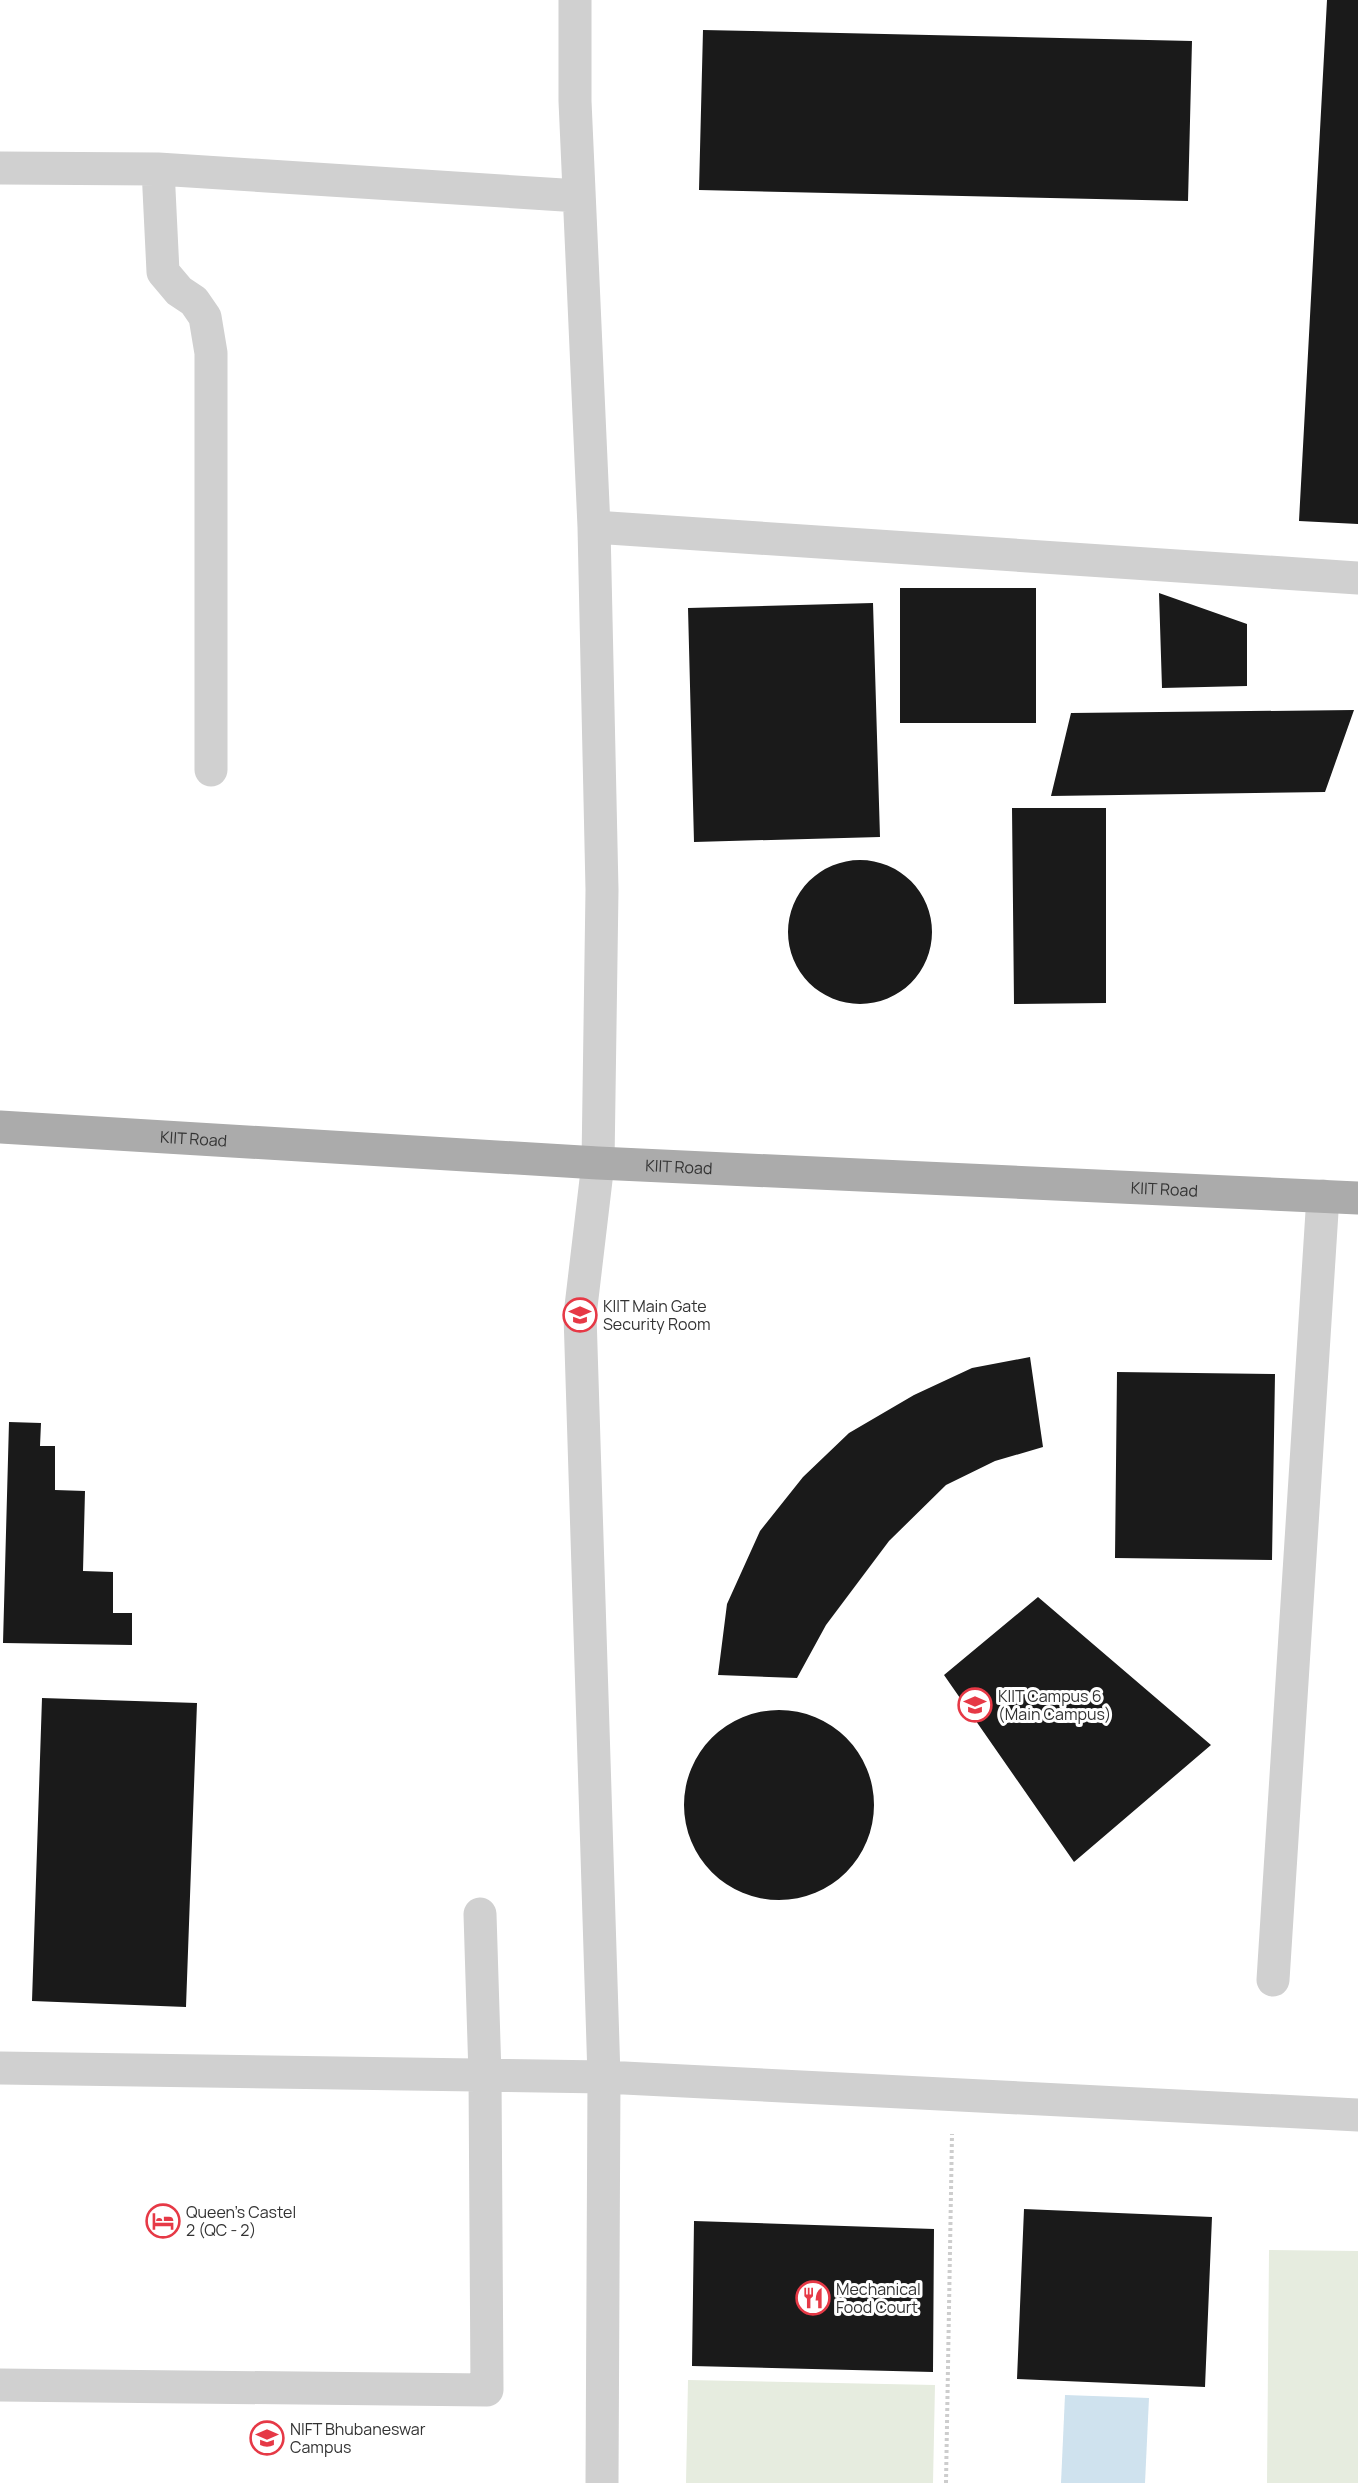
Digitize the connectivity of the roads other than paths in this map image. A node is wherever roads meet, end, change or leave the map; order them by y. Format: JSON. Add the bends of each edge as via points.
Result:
{"nodes":[{"id":1,"x":575,"y":0,"type":"edge"},
{"id":2,"x":0,"y":168,"type":"edge"},
{"id":3,"x":158,"y":169,"type":"junction"},
{"id":4,"x":579,"y":196,"type":"junction"},
{"id":5,"x":594,"y":527,"type":"junction"},
{"id":6,"x":1358,"y":578,"type":"edge"},
{"id":7,"x":211,"y":770,"type":"dead end"},
{"id":8,"x":0,"y":1127,"type":"edge"},
{"id":9,"x":598,"y":1163,"type":"junction"},
{"id":10,"x":1323,"y":1196,"type":"junction"},
{"id":11,"x":1358,"y":1198,"type":"edge"},
{"id":12,"x":480,"y":1914,"type":"dead end"},
{"id":13,"x":1273,"y":1980,"type":"dead end"},
{"id":14,"x":0,"y":2068,"type":"edge"},
{"id":15,"x":485,"y":2075,"type":"junction"},
{"id":16,"x":604,"y":2077,"type":"junction"},
{"id":17,"x":1358,"y":2115,"type":"edge"},
{"id":18,"x":0,"y":2385,"type":"edge"},
{"id":19,"x":602,"y":2483,"type":"edge"}],
"edges":[{"from":1,"to":4,"type":"street"},
{"from":2,"to":3,"type":"street"},
{"from":3,"to":4,"type":"street"},
{"from":3,"to":7,"type":"street","via":[[163,272],[205,317],[211,354]]},
{"from":4,"to":5,"type":"street"},
{"from":5,"to":6,"type":"street"},
{"from":5,"to":9,"type":"street","via":[[602,890]]},
{"from":8,"to":9,"type":"main road","name":"KIIT Road"},
{"from":9,"to":10,"type":"main road","name":"KIIT Road"},
{"from":9,"to":16,"type":"street","via":[[580,1315]]},
{"from":10,"to":11,"type":"main road","name":"KIIT Road"},
{"from":10,"to":13,"type":"street"},
{"from":12,"to":15,"type":"street"},
{"from":14,"to":15,"type":"street"},
{"from":15,"to":16,"type":"street"},
{"from":15,"to":18,"type":"street","via":[[487,2390]]},
{"from":16,"to":17,"type":"street"},
{"from":16,"to":19,"type":"street"}]}
